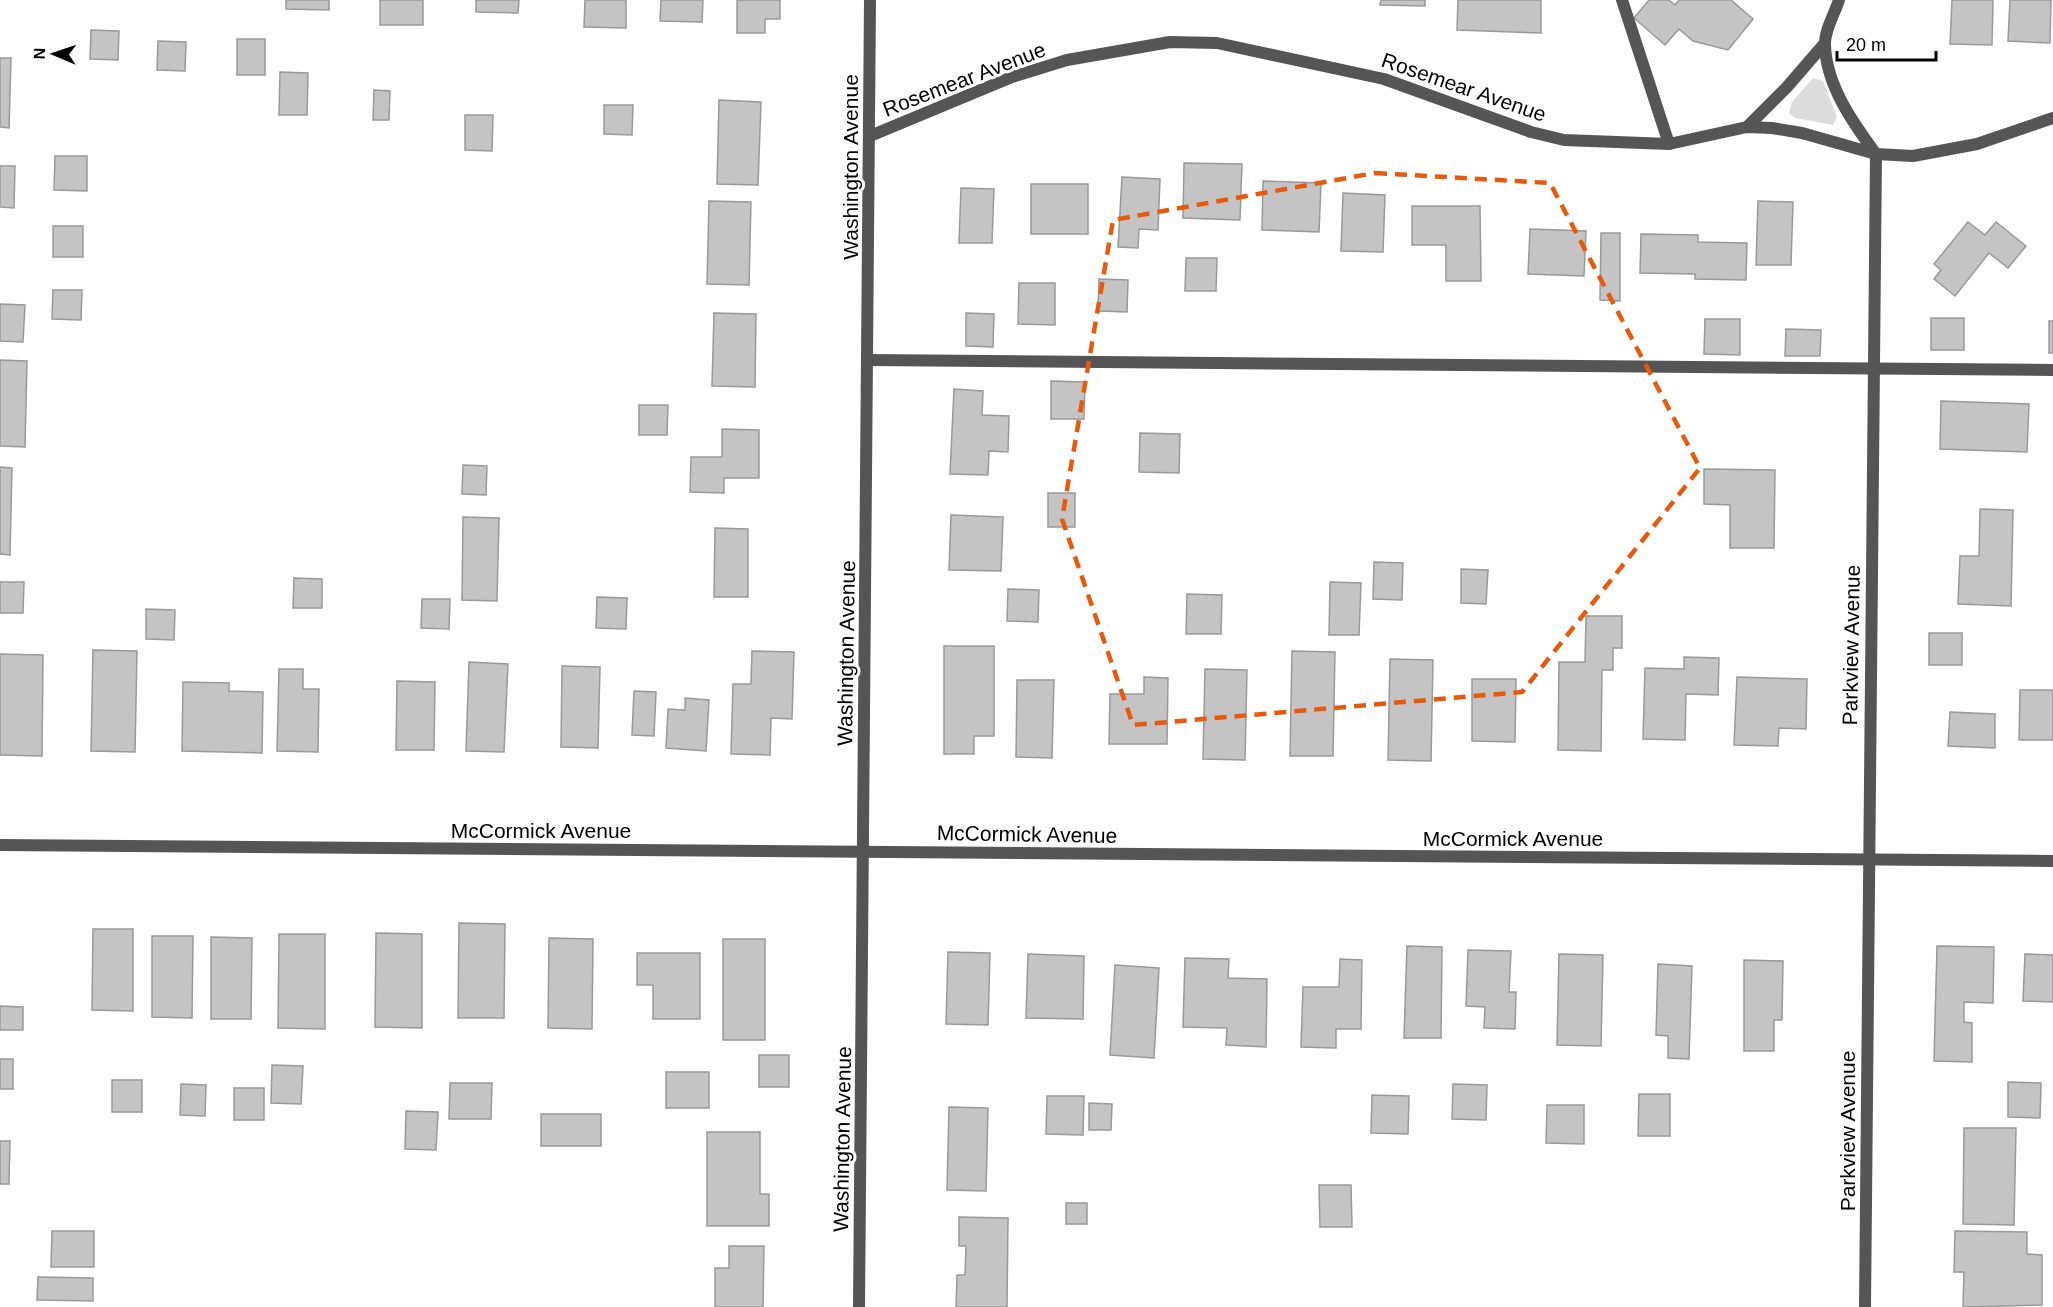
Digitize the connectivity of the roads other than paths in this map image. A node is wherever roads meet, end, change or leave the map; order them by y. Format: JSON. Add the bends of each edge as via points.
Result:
{"nodes":[{"id":1,"x":870,"y":0,"type":"edge"},
{"id":2,"x":1622,"y":0,"type":"edge"},
{"id":3,"x":1839,"y":0,"type":"edge"},
{"id":4,"x":1825,"y":43,"type":"junction"},
{"id":5,"x":2053,"y":117,"type":"edge"},
{"id":6,"x":1746,"y":127,"type":"junction"},
{"id":7,"x":870,"y":136,"type":"junction"},
{"id":8,"x":1669,"y":144,"type":"junction"},
{"id":9,"x":1876,"y":154,"type":"junction"},
{"id":10,"x":868,"y":360,"type":"junction"},
{"id":11,"x":1873,"y":369,"type":"junction"},
{"id":12,"x":2053,"y":370,"type":"edge"},
{"id":13,"x":0,"y":845,"type":"edge"},
{"id":14,"x":864,"y":852,"type":"junction"},
{"id":15,"x":1869,"y":860,"type":"junction"},
{"id":16,"x":2053,"y":861,"type":"edge"},
{"id":17,"x":859,"y":1307,"type":"edge"},
{"id":18,"x":1865,"y":1307,"type":"edge"}],
"edges":[{"from":1,"to":7,"type":"street","name":"Washington Avenue"},
{"from":2,"to":8,"type":"street"},
{"from":3,"to":4,"type":"street"},
{"from":4,"to":6,"type":"street"},
{"from":4,"to":9,"type":"street","via":[[1831,76],[1854,124]]},
{"from":5,"to":9,"type":"street","name":"Rosemear Avenue","via":[[1977,144],[1913,156]]},
{"from":6,"to":8,"type":"street","name":"Rosemear Avenue"},
{"from":6,"to":9,"type":"street","name":"Rosemear Avenue","via":[[1802,133]]},
{"from":7,"to":8,"type":"street","name":"Rosemear Avenue","via":[[1012,77],[1067,60],[1170,42],[1217,43],[1384,79],[1531,132],[1564,140]]},
{"from":7,"to":10,"type":"street","name":"Washington Avenue"},
{"from":9,"to":11,"type":"street","name":"Parkview Avenue"},
{"from":10,"to":11,"type":"street"},
{"from":10,"to":14,"type":"street","name":"Washington Avenue"},
{"from":11,"to":12,"type":"street"},
{"from":11,"to":15,"type":"street","name":"Parkview Avenue"},
{"from":13,"to":14,"type":"street","name":"McCormick Avenue"},
{"from":14,"to":15,"type":"street","name":"McCormick Avenue"},
{"from":14,"to":17,"type":"street","name":"Washington Avenue"},
{"from":15,"to":16,"type":"street","name":"McCormick Avenue"},
{"from":15,"to":18,"type":"street","name":"Parkview Avenue"}]}
